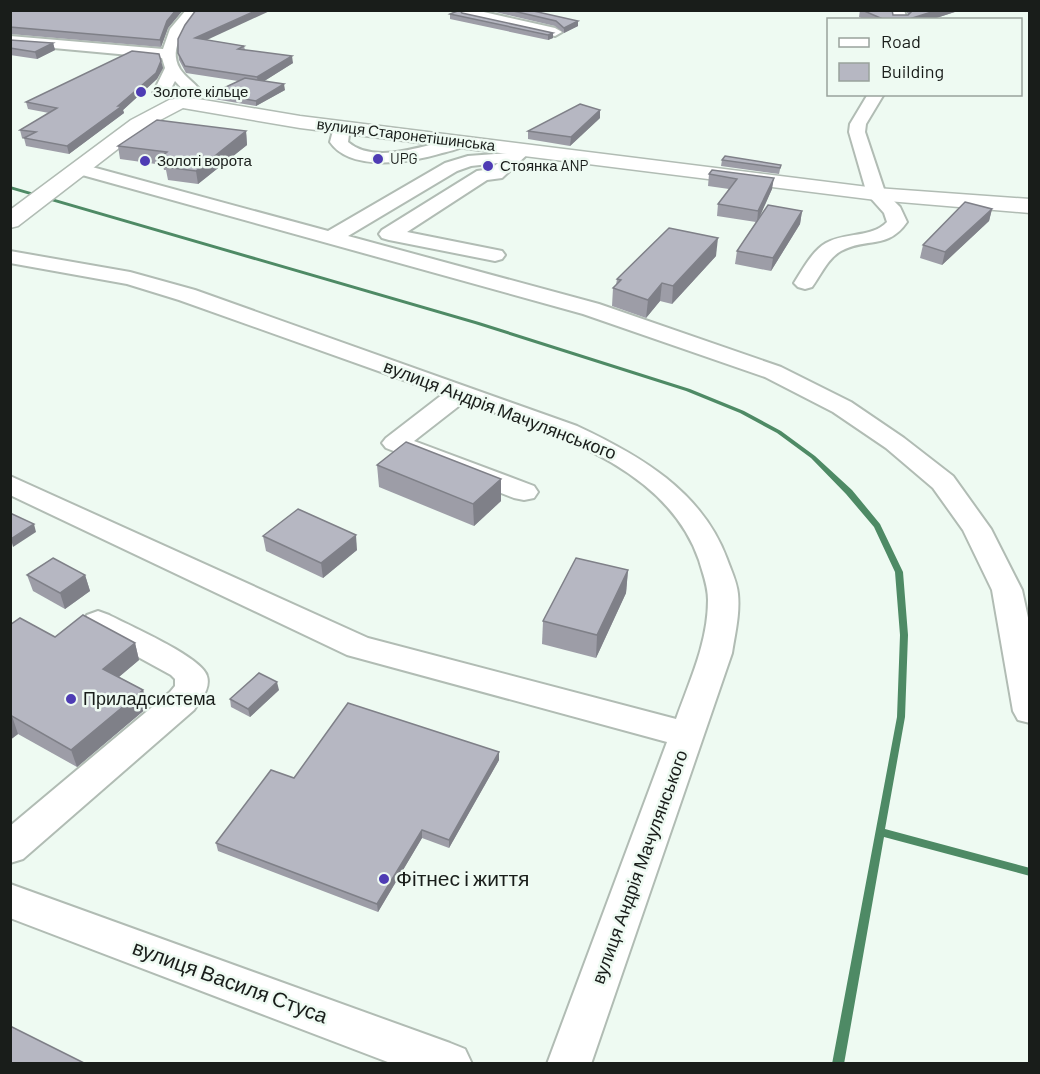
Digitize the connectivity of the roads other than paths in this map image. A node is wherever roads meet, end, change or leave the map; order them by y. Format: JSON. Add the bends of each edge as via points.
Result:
{"nodes":[{"id":1,"x":194,"y":10,"type":"edge"},
{"id":2,"x":467,"y":10,"type":"edge"},
{"id":3,"x":555,"y":32,"type":"edge"},
{"id":4,"x":10,"y":40,"type":"edge"},
{"id":5,"x":172,"y":62,"type":"junction"},
{"id":6,"x":875,"y":96,"type":"edge"},
{"id":7,"x":178,"y":97,"type":"junction"},
{"id":8,"x":523,"y":150,"type":"junction"},
{"id":9,"x":81,"y":169,"type":"junction"},
{"id":10,"x":876,"y":194,"type":"junction"},
{"id":11,"x":1029,"y":206,"type":"edge"},
{"id":12,"x":10,"y":221,"type":"edge"},
{"id":13,"x":330,"y":238,"type":"junction"},
{"id":14,"x":495,"y":255,"type":"dead end"},
{"id":15,"x":10,"y":257,"type":"edge"},
{"id":16,"x":805,"y":283,"type":"dead end"},
{"id":17,"x":460,"y":393,"type":"junction"},
{"id":18,"x":13,"y":488,"type":"edge"},
{"id":19,"x":524,"y":492,"type":"dead end"},
{"id":20,"x":98,"y":622,"type":"edge"},
{"id":21,"x":1029,"y":711,"type":"edge"},
{"id":22,"x":688,"y":735,"type":"junction"},
{"id":23,"x":10,"y":848,"type":"edge"},
{"id":24,"x":10,"y":901,"type":"edge"},
{"id":25,"x":450,"y":1064,"type":"edge"},
{"id":26,"x":569,"y":1064,"type":"edge"}],
"edges":[{"from":1,"to":5,"type":"street","via":[[173,36],[169,46]]},
{"from":2,"to":3,"type":"street"},
{"from":4,"to":5,"type":"street"},
{"from":5,"to":7,"type":"street"},
{"from":5,"to":7,"type":"street"},
{"from":6,"to":10,"type":"street","via":[[857,132]]},
{"from":7,"to":8,"type":"main road","name":"вулиця Старонетішинська","via":[[223,109]]},
{"from":7,"to":9,"type":"main road"},
{"from":8,"to":10,"type":"main road","name":"вулиця Старонетішинська"},
{"from":8,"to":13,"type":"street","via":[[451,167]]},
{"from":8,"to":14,"type":"street","via":[[496,174],[483,176],[388,234]]},
{"from":9,"to":12,"type":"main road"},
{"from":9,"to":13,"type":"street"},
{"from":10,"to":11,"type":"main road","name":"вулиця Старонетішинська"},
{"from":10,"to":16,"type":"street","via":[[893,210],[895,227],[831,249]]},
{"from":13,"to":21,"type":"street","via":[[591,309],[773,372],[842,407],[943,482],[977,529],[1007,590]]},
{"from":15,"to":17,"type":"street","name":"вулиця Андрія Мачулянського","via":[[130,279],[187,295]]},
{"from":17,"to":19,"type":"street","via":[[395,443]]},
{"from":17,"to":22,"type":"street","name":"вулиця Андрія Мачулянського","via":[[623,457],[648,474],[697,525],[712,553],[722,587],[723,614],[716,653]]},
{"from":18,"to":22,"type":"street","via":[[358,647]]},
{"from":20,"to":23,"type":"street","via":[[182,667],[191,676],[191,688],[182,701]]},
{"from":22,"to":26,"type":"street","name":"вулиця Андрія Мачулянського"},
{"from":24,"to":25,"type":"street","name":"вулиця Василя Стуса"}]}
